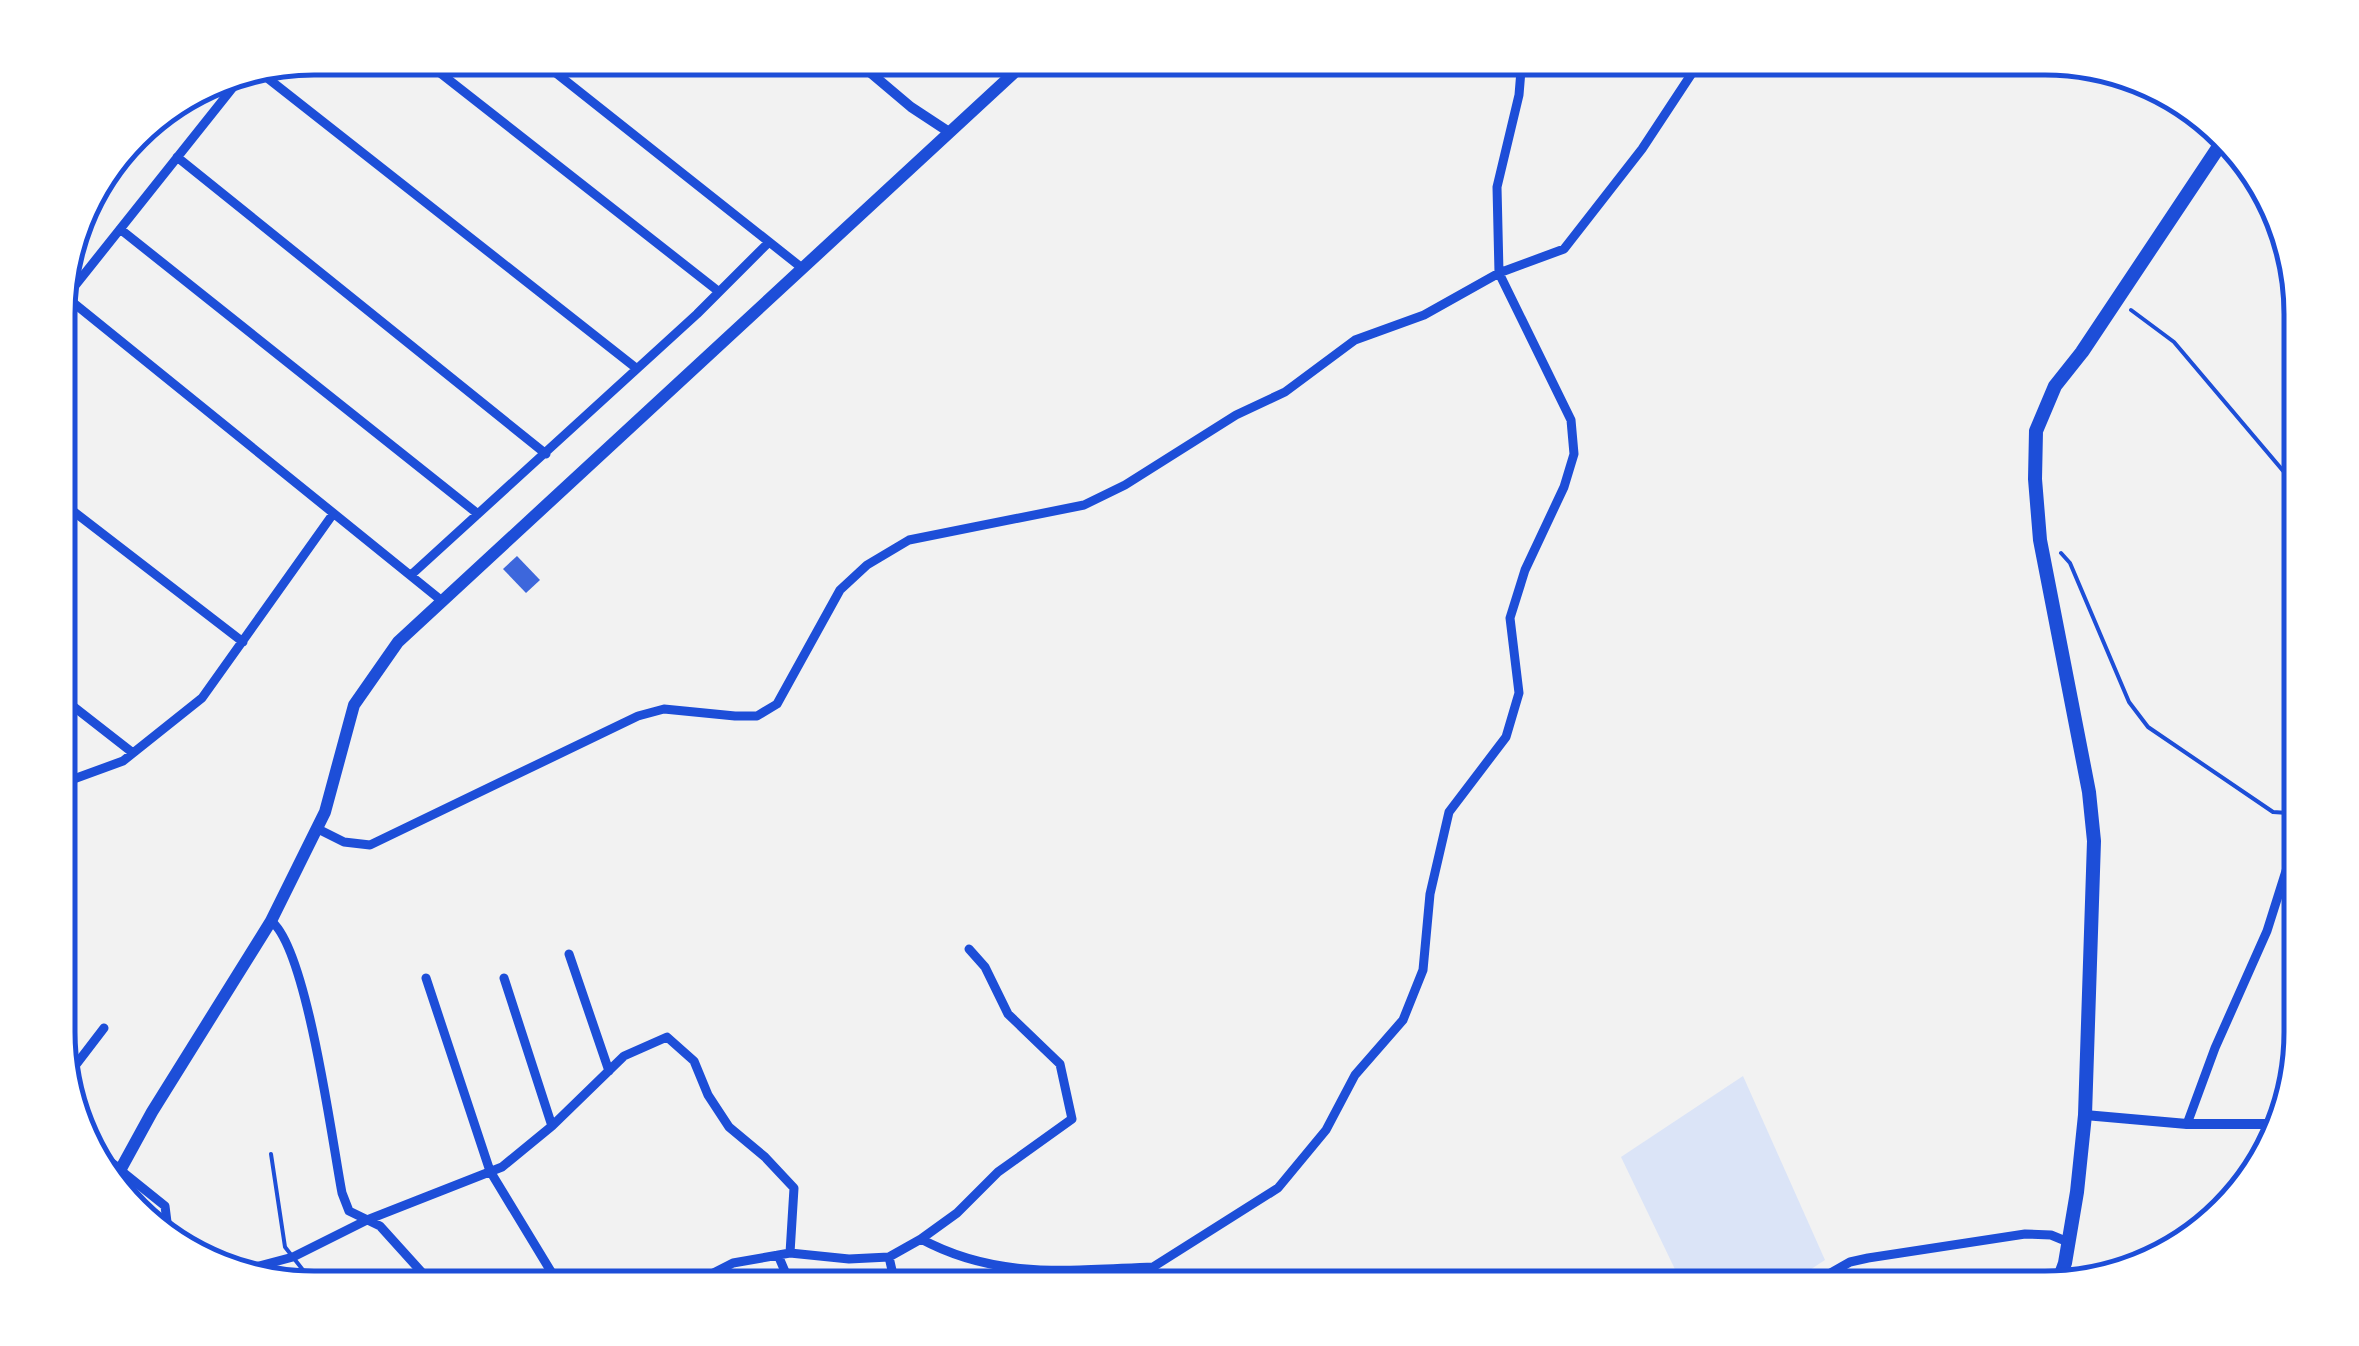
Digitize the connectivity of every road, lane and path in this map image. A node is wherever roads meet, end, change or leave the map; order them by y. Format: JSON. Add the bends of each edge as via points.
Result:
{"nodes":[{"id":1,"x":443,"y":75,"type":"edge"},
{"id":2,"x":558,"y":75,"type":"edge"},
{"id":3,"x":874,"y":75,"type":"edge"},
{"id":4,"x":1011,"y":75,"type":"edge"},
{"id":5,"x":1521,"y":75,"type":"edge"},
{"id":6,"x":1691,"y":75,"type":"edge"},
{"id":7,"x":269,"y":80,"type":"edge"},
{"id":8,"x":230,"y":91,"type":"edge"},
{"id":9,"x":949,"y":132,"type":"junction"},
{"id":10,"x":2218,"y":149,"type":"edge"},
{"id":11,"x":177,"y":157,"type":"junction"},
{"id":12,"x":120,"y":230,"type":"junction"},
{"id":13,"x":769,"y":242,"type":"junction"},
{"id":14,"x":802,"y":268,"type":"junction"},
{"id":15,"x":1499,"y":273,"type":"junction"},
{"id":16,"x":78,"y":278,"type":"edge"},
{"id":17,"x":718,"y":291,"type":"junction"},
{"id":18,"x":2117,"y":300,"type":"junction"},
{"id":19,"x":76,"y":305,"type":"edge"},
{"id":20,"x":636,"y":368,"type":"junction"},
{"id":21,"x":546,"y":454,"type":"junction"},
{"id":22,"x":2283,"y":471,"type":"edge"},
{"id":23,"x":75,"y":513,"type":"edge"},
{"id":24,"x":334,"y":514,"type":"junction"},
{"id":25,"x":478,"y":514,"type":"junction"},
{"id":26,"x":2040,"y":540,"type":"junction"},
{"id":27,"x":411,"y":576,"type":"junction"},
{"id":28,"x":442,"y":601,"type":"junction"},
{"id":29,"x":243,"y":642,"type":"junction"},
{"id":30,"x":75,"y":708,"type":"edge"},
{"id":31,"x":133,"y":753,"type":"junction"},
{"id":32,"x":75,"y":779,"type":"edge"},
{"id":33,"x":2283,"y":813,"type":"edge"},
{"id":34,"x":318,"y":829,"type":"junction"},
{"id":35,"x":2283,"y":880,"type":"edge"},
{"id":36,"x":271,"y":921,"type":"junction"},
{"id":37,"x":969,"y":950,"type":"dead end"},
{"id":38,"x":569,"y":954,"type":"dead end"},
{"id":39,"x":426,"y":978,"type":"dead end"},
{"id":40,"x":504,"y":978,"type":"dead end"},
{"id":41,"x":104,"y":1028,"type":"dead end"},
{"id":42,"x":77,"y":1063,"type":"edge"},
{"id":43,"x":609,"y":1071,"type":"junction"},
{"id":44,"x":2085,"y":1115,"type":"junction"},
{"id":45,"x":2187,"y":1124,"type":"junction"},
{"id":46,"x":2265,"y":1124,"type":"edge"},
{"id":47,"x":552,"y":1126,"type":"junction"},
{"id":48,"x":271,"y":1154,"type":"dead end"},
{"id":49,"x":119,"y":1169,"type":"joint"},
{"id":50,"x":490,"y":1171,"type":"junction"},
{"id":51,"x":367,"y":1220,"type":"junction"},
{"id":52,"x":167,"y":1221,"type":"edge"},
{"id":53,"x":921,"y":1239,"type":"junction"},
{"id":54,"x":2068,"y":1242,"type":"junction"},
{"id":55,"x":790,"y":1253,"type":"junction"},
{"id":56,"x":778,"y":1256,"type":"junction"},
{"id":57,"x":889,"y":1256,"type":"junction"},
{"id":58,"x":292,"y":1257,"type":"junction"},
{"id":59,"x":262,"y":1265,"type":"edge"},
{"id":60,"x":1153,"y":1266,"type":"junction"},
{"id":61,"x":303,"y":1270,"type":"edge"},
{"id":62,"x":1836,"y":1270,"type":"edge"},
{"id":63,"x":2061,"y":1270,"type":"edge"},
{"id":64,"x":421,"y":1271,"type":"edge"},
{"id":65,"x":551,"y":1271,"type":"edge"},
{"id":66,"x":718,"y":1271,"type":"edge"},
{"id":67,"x":784,"y":1271,"type":"edge"},
{"id":68,"x":892,"y":1271,"type":"edge"},
{"id":69,"x":1027,"y":1271,"type":"edge"},
{"id":70,"x":1040,"y":1271,"type":"edge"},
{"id":71,"x":1151,"y":1271,"type":"edge"}],
"edges":[{"from":1,"to":17,"type":"street"},
{"from":2,"to":13,"type":"street"},
{"from":3,"to":9,"type":"street"},
{"from":4,"to":9,"type":"main road"},
{"from":5,"to":15,"type":"street","via":[[1497,186]]},
{"from":6,"to":15,"type":"street","via":[[1564,250]]},
{"from":7,"to":20,"type":"street"},
{"from":8,"to":11,"type":"street"},
{"from":9,"to":14,"type":"main road"},
{"from":10,"to":18,"type":"main road"},
{"from":11,"to":12,"type":"street"},
{"from":11,"to":21,"type":"street"},
{"from":12,"to":16,"type":"street"},
{"from":12,"to":25,"type":"street"},
{"from":13,"to":14,"type":"street"},
{"from":13,"to":17,"type":"street"},
{"from":14,"to":28,"type":"main road"},
{"from":15,"to":34,"type":"street","via":[[1424,315],[1355,340],[1284,392],[1084,505],[908,540],[840,590],[777,704],[757,716],[664,709],[370,845]]},
{"from":15,"to":60,"type":"street","via":[[1571,420],[1574,454],[1510,618],[1520,693],[1506,736],[1448,812],[1423,970],[1402,1020],[1278,1188]]},
{"from":17,"to":20,"type":"street"},
{"from":18,"to":22,"type":"path","via":[[2174,342]]},
{"from":18,"to":26,"type":"main road","via":[[2045,403],[2034,479]]},
{"from":19,"to":24,"type":"street"},
{"from":20,"to":21,"type":"street"},
{"from":21,"to":25,"type":"street"},
{"from":23,"to":29,"type":"street"},
{"from":24,"to":27,"type":"street"},
{"from":24,"to":29,"type":"street"},
{"from":25,"to":27,"type":"street"},
{"from":26,"to":33,"type":"path","via":[[2070,563],[2129,702],[2148,727],[2272,812]]},
{"from":26,"to":44,"type":"main road","via":[[2092,824]]},
{"from":27,"to":28,"type":"street"},
{"from":28,"to":34,"type":"main road","via":[[398,642],[354,704]]},
{"from":29,"to":31,"type":"street","via":[[202,698]]},
{"from":30,"to":31,"type":"street"},
{"from":31,"to":32,"type":"street"},
{"from":34,"to":36,"type":"main road"},
{"from":35,"to":45,"type":"street"},
{"from":36,"to":49,"type":"main road"},
{"from":36,"to":51,"type":"street","via":[[282,929],[300,971],[342,1194],[349,1211]]},
{"from":37,"to":53,"type":"street","via":[[985,966],[1008,1014],[1060,1064],[1072,1119]]},
{"from":38,"to":43,"type":"street"},
{"from":39,"to":50,"type":"street"},
{"from":40,"to":47,"type":"street"},
{"from":41,"to":42,"type":"street"},
{"from":43,"to":47,"type":"street"},
{"from":43,"to":55,"type":"street","via":[[624,1056],[667,1037],[694,1061],[728,1128],[794,1188]]},
{"from":44,"to":45,"type":"street"},
{"from":44,"to":54,"type":"main road"},
{"from":45,"to":46,"type":"street"},
{"from":47,"to":50,"type":"street"},
{"from":48,"to":58,"type":"lane"},
{"from":49,"to":52,"type":"street","via":[[166,1206]]},
{"from":50,"to":51,"type":"street"},
{"from":50,"to":65,"type":"street"},
{"from":51,"to":58,"type":"street"},
{"from":51,"to":64,"type":"street"},
{"from":53,"to":57,"type":"street"},
{"from":53,"to":69,"type":"street","via":[[988,1266]]},
{"from":54,"to":62,"type":"street","via":[[2025,1234],[1868,1258]]},
{"from":54,"to":63,"type":"main road"},
{"from":55,"to":56,"type":"street"},
{"from":55,"to":57,"type":"street"},
{"from":56,"to":66,"type":"street"},
{"from":56,"to":67,"type":"street"},
{"from":57,"to":68,"type":"street"},
{"from":58,"to":59,"type":"street"},
{"from":58,"to":61,"type":"lane"},
{"from":60,"to":70,"type":"street"},
{"from":60,"to":71,"type":"street"}]}
